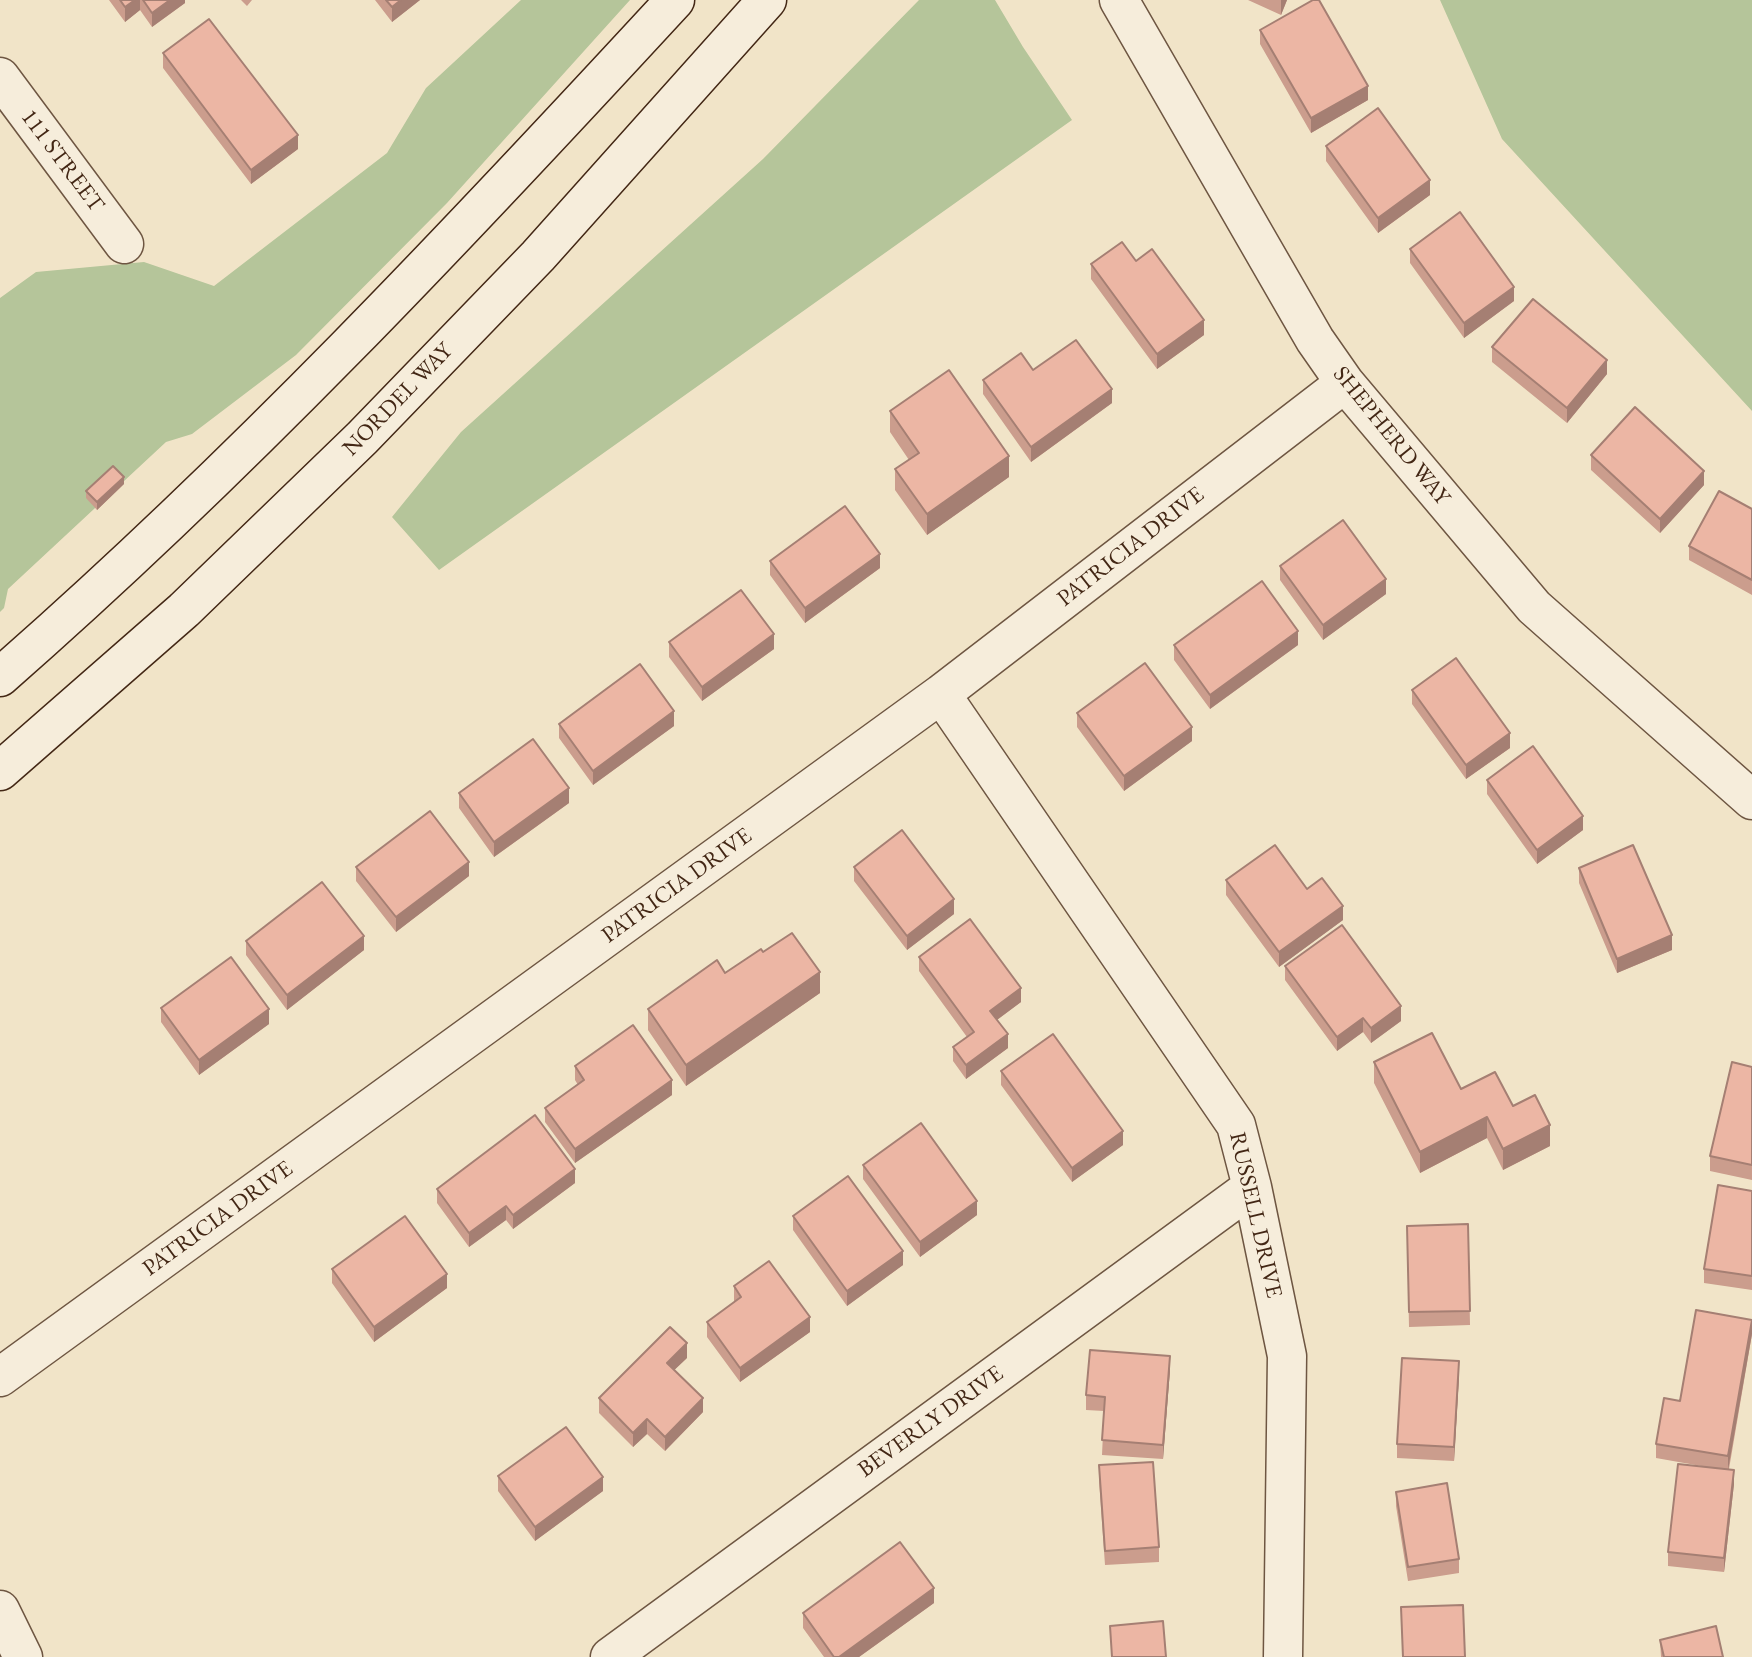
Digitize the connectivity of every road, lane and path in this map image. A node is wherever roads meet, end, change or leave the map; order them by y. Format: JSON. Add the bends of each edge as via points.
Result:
{"nodes":[{"id":1,"x":675,"y":0,"type":"edge"},
{"id":2,"x":766,"y":0,"type":"edge"},
{"id":3,"x":1119,"y":0,"type":"edge"},
{"id":4,"x":0,"y":77,"type":"edge"},
{"id":5,"x":124,"y":244,"type":"dead end"},
{"id":6,"x":1345,"y":383,"type":"junction"},
{"id":7,"x":0,"y":677,"type":"edge"},
{"id":8,"x":942,"y":694,"type":"junction"},
{"id":9,"x":0,"y":771,"type":"edge"},
{"id":10,"x":1752,"y":800,"type":"edge"},
{"id":11,"x":1252,"y":1187,"type":"junction"},
{"id":12,"x":0,"y":1377,"type":"edge"},
{"id":13,"x":0,"y":1610,"type":"edge"},
{"id":14,"x":23,"y":1657,"type":"edge"},
{"id":15,"x":610,"y":1657,"type":"edge"},
{"id":16,"x":1283,"y":1657,"type":"edge"}],
"edges":[{"from":1,"to":7,"type":"street","via":[[349,347],[103,586]]},
{"from":2,"to":9,"type":"street","name":"NORDEL WAY","via":[[538,256],[362,438],[184,610]]},
{"from":3,"to":6,"type":"street","name":"SHEPHERD WAY","via":[[1315,340]]},
{"from":4,"to":5,"type":"street","name":"111 STREET"},
{"from":6,"to":8,"type":"street","name":"PATRICIA DRIVE"},
{"from":6,"to":10,"type":"street","name":"SHEPHERD WAY","via":[[1534,607]]},
{"from":8,"to":11,"type":"street","name":"RUSSELL DRIVE","via":[[1236,1125]]},
{"from":8,"to":12,"type":"street","name":"PATRICIA DRIVE"},
{"from":11,"to":15,"type":"street","name":"BEVERLY DRIVE"},
{"from":11,"to":16,"type":"street","name":"RUSSELL DRIVE","via":[[1287,1356]]},
{"from":13,"to":14,"type":"street"}]}
